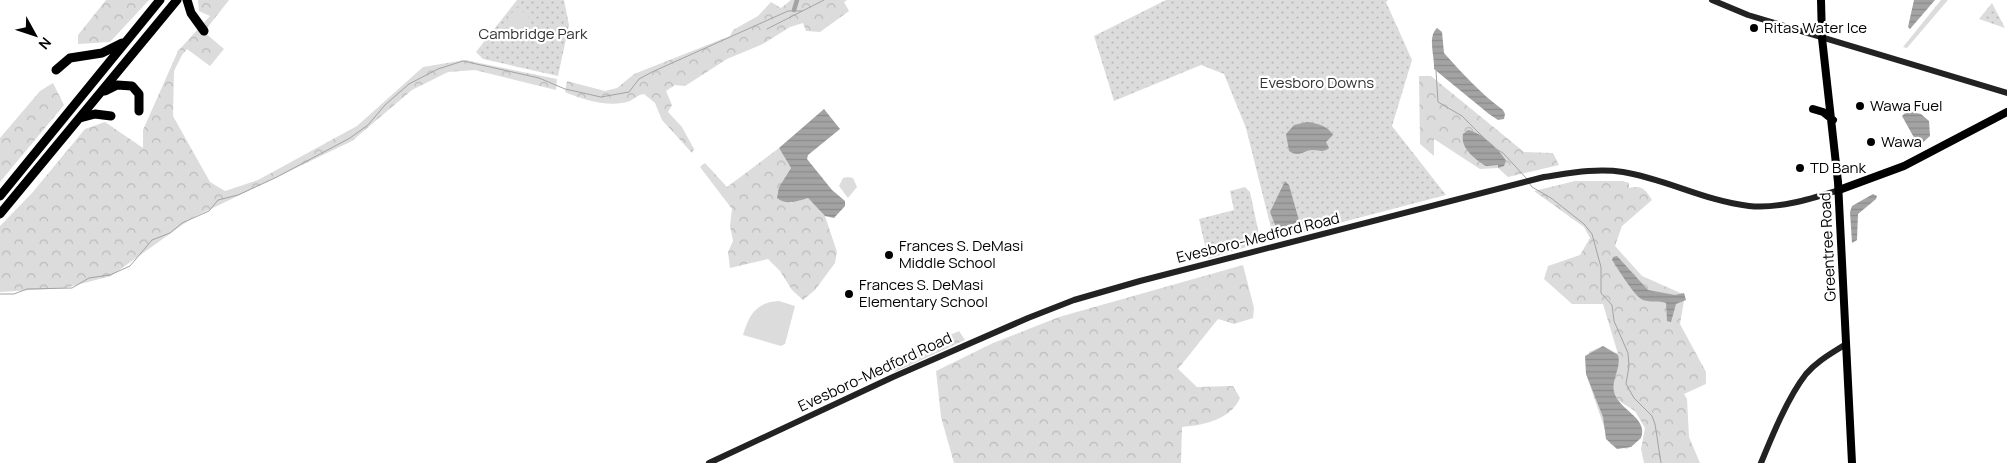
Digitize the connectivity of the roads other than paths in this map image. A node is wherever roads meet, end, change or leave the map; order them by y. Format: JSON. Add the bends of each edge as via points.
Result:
{"nodes":[{"id":1,"x":160,"y":0,"type":"edge"},
{"id":2,"x":177,"y":0,"type":"edge"},
{"id":3,"x":187,"y":0,"type":"edge"},
{"id":4,"x":1712,"y":0,"type":"edge"},
{"id":5,"x":1821,"y":0,"type":"edge"},
{"id":6,"x":204,"y":31,"type":"dead end"},
{"id":7,"x":1822,"y":38,"type":"junction"},
{"id":8,"x":128,"y":39,"type":"junction"},
{"id":9,"x":56,"y":70,"type":"dead end"},
{"id":10,"x":2007,"y":93,"type":"edge"},
{"id":11,"x":99,"y":95,"type":"junction"},
{"id":12,"x":1813,"y":109,"type":"dead end"},
{"id":13,"x":139,"y":111,"type":"dead end"},
{"id":14,"x":2007,"y":112,"type":"edge"},
{"id":15,"x":111,"y":116,"type":"dead end"},
{"id":16,"x":80,"y":118,"type":"junction"},
{"id":17,"x":1832,"y":120,"type":"junction"},
{"id":18,"x":1839,"y":190,"type":"junction"},
{"id":19,"x":0,"y":196,"type":"edge"},
{"id":20,"x":0,"y":214,"type":"edge"},
{"id":21,"x":1846,"y":344,"type":"junction"},
{"id":22,"x":708,"y":463,"type":"edge"},
{"id":23,"x":1761,"y":463,"type":"edge"},
{"id":24,"x":1852,"y":463,"type":"edge"}],
"edges":[{"from":1,"to":8,"type":"highway"},
{"from":2,"to":11,"type":"highway"},
{"from":3,"to":6,"type":"highway","via":[[191,13]]},
{"from":4,"to":7,"type":"street","via":[[1739,12]]},
{"from":5,"to":7,"type":"main road","name":"Greentree Road"},
{"from":7,"to":10,"type":"street"},
{"from":7,"to":17,"type":"main road","name":"Greentree Road"},
{"from":8,"to":9,"type":"highway","via":[[102,53],[70,58]]},
{"from":8,"to":19,"type":"highway"},
{"from":11,"to":13,"type":"highway","via":[[117,85],[128,84],[139,94]]},
{"from":11,"to":16,"type":"highway"},
{"from":12,"to":17,"type":"main road","via":[[1820,110]]},
{"from":14,"to":18,"type":"main road","via":[[1888,173]]},
{"from":15,"to":16,"type":"highway","via":[[95,114]]},
{"from":16,"to":20,"type":"highway"},
{"from":17,"to":18,"type":"main road","name":"Greentree Road"},
{"from":18,"to":21,"type":"main road","name":"Greentree Road"},
{"from":18,"to":22,"type":"street","name":"Evesboro-Medford Road","via":[[1787,204],[1750,206],[1615,171],[1568,173],[1515,184],[1074,300],[948,352]]},
{"from":21,"to":23,"type":"street","via":[[1806,375]]},
{"from":21,"to":24,"type":"main road","name":"Greentree Road"}]}
